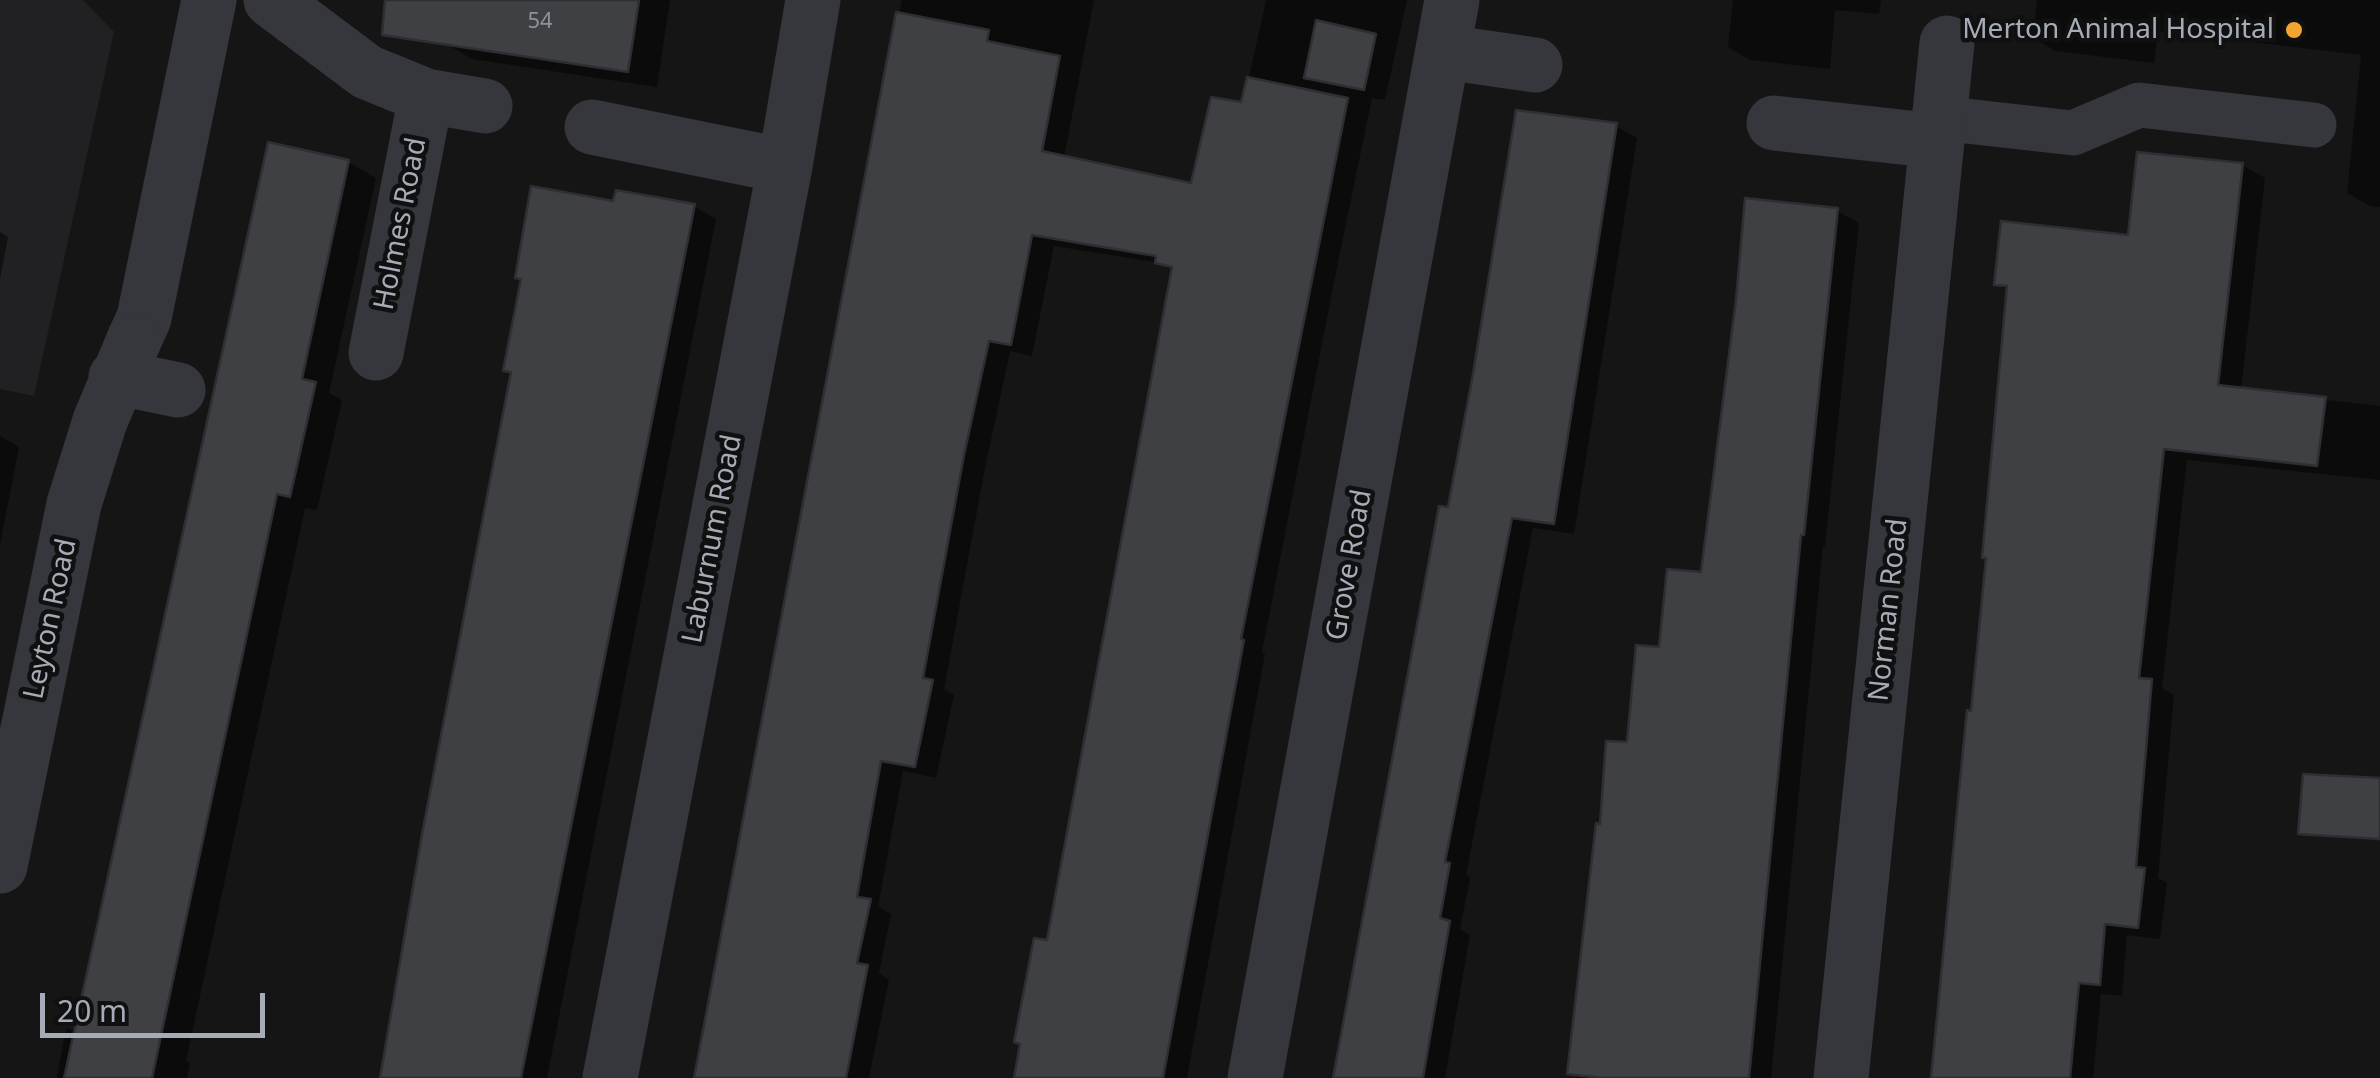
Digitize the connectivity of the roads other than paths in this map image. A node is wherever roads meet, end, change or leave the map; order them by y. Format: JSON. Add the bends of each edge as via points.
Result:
{"nodes":[{"id":1,"x":209,"y":0,"type":"edge"},
{"id":2,"x":270,"y":0,"type":"edge"},
{"id":3,"x":813,"y":0,"type":"edge"},
{"id":4,"x":1449,"y":26,"type":"edge"},
{"id":5,"x":1947,"y":43,"type":"dead end"},
{"id":6,"x":1535,"y":65,"type":"dead end"},
{"id":7,"x":426,"y":96,"type":"junction"},
{"id":8,"x":485,"y":106,"type":"dead end"},
{"id":9,"x":1774,"y":123,"type":"dead end"},
{"id":10,"x":2314,"y":124,"type":"dead end"},
{"id":11,"x":592,"y":127,"type":"dead end"},
{"id":12,"x":1938,"y":129,"type":"junction"},
{"id":13,"x":785,"y":166,"type":"junction"},
{"id":14,"x":376,"y":353,"type":"dead end"},
{"id":15,"x":125,"y":358,"type":"junction"},
{"id":16,"x":178,"y":390,"type":"dead end"},
{"id":17,"x":0,"y":866,"type":"edge"},
{"id":18,"x":610,"y":1078,"type":"edge"},
{"id":19,"x":1255,"y":1078,"type":"edge"},
{"id":20,"x":1841,"y":1078,"type":"edge"}],
"edges":[{"from":1,"to":15,"type":"street","name":"Leyton Road","via":[[144,318]]},
{"from":2,"to":7,"type":"street","via":[[367,72]]},
{"from":3,"to":13,"type":"street","name":"Laburnum Road"},
{"from":4,"to":6,"type":"street","name":"Grove Road"},
{"from":4,"to":19,"type":"street","name":"Grove Road"},
{"from":5,"to":12,"type":"street","name":"Norman Road"},
{"from":7,"to":8,"type":"street"},
{"from":7,"to":14,"type":"street","name":"Holmes Road"},
{"from":9,"to":12,"type":"street"},
{"from":10,"to":12,"type":"lane","via":[[2139,105],[2073,133]]},
{"from":11,"to":13,"type":"street"},
{"from":12,"to":20,"type":"street","name":"Norman Road"},
{"from":13,"to":18,"type":"street","name":"Laburnum Road"},
{"from":15,"to":16,"type":"street"},
{"from":15,"to":17,"type":"street","name":"Leyton Road","via":[[74,504]]}]}
